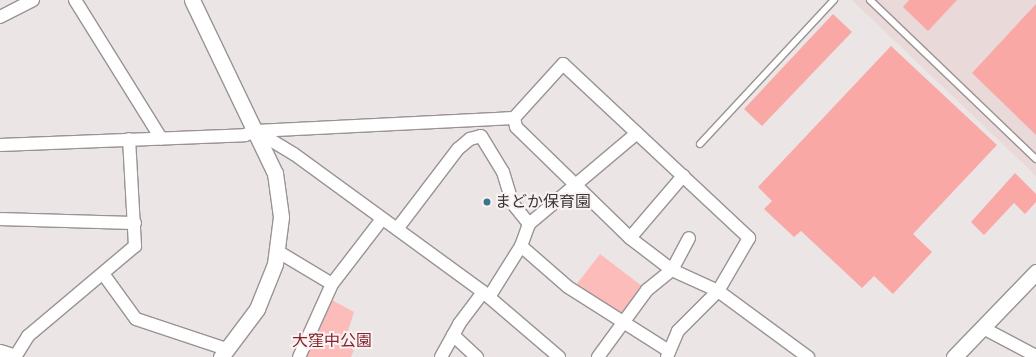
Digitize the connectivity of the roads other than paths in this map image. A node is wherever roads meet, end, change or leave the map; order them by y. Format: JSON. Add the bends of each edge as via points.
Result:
{"nodes":[{"id":1,"x":33,"y":0,"type":"edge"},
{"id":2,"x":75,"y":0,"type":"edge"},
{"id":3,"x":192,"y":0,"type":"edge"},
{"id":4,"x":834,"y":0,"type":"edge"},
{"id":5,"x":870,"y":0,"type":"edge"},
{"id":6,"x":0,"y":17,"type":"edge"},
{"id":7,"x":514,"y":118,"type":"junction"},
{"id":8,"x":470,"y":120,"type":"junction"},
{"id":9,"x":256,"y":131,"type":"junction"},
{"id":10,"x":637,"y":133,"type":"junction"},
{"id":11,"x":161,"y":138,"type":"junction"},
{"id":12,"x":129,"y":139,"type":"junction"},
{"id":13,"x":470,"y":139,"type":"junction"},
{"id":14,"x":700,"y":144,"type":"dead end"},
{"id":15,"x":0,"y":145,"type":"edge"},
{"id":16,"x":1036,"y":159,"type":"edge"},
{"id":17,"x":683,"y":176,"type":"junction"},
{"id":18,"x":574,"y":186,"type":"junction"},
{"id":19,"x":382,"y":218,"type":"junction"},
{"id":20,"x":0,"y":219,"type":"edge"},
{"id":21,"x":135,"y":223,"type":"junction"},
{"id":22,"x":529,"y":224,"type":"junction"},
{"id":23,"x":397,"y":229,"type":"junction"},
{"id":24,"x":630,"y":238,"type":"junction"},
{"id":25,"x":689,"y":238,"type":"dead end"},
{"id":26,"x":521,"y":246,"type":"junction"},
{"id":27,"x":277,"y":251,"type":"junction"},
{"id":28,"x":672,"y":270,"type":"junction"},
{"id":29,"x":1036,"y":272,"type":"edge"},
{"id":30,"x":104,"y":275,"type":"junction"},
{"id":31,"x":332,"y":284,"type":"junction"},
{"id":32,"x":718,"y":291,"type":"junction"},
{"id":33,"x":486,"y":295,"type":"junction"},
{"id":34,"x":622,"y":322,"type":"junction"},
{"id":35,"x":983,"y":328,"type":"junction"},
{"id":36,"x":453,"y":335,"type":"junction"},
{"id":37,"x":0,"y":353,"type":"edge"},
{"id":38,"x":223,"y":353,"type":"edge"},
{"id":39,"x":668,"y":354,"type":"edge"},
{"id":40,"x":1036,"y":356,"type":"edge"},
{"id":41,"x":12,"y":357,"type":"edge"},
{"id":42,"x":15,"y":357,"type":"edge"},
{"id":43,"x":299,"y":357,"type":"edge"},
{"id":44,"x":441,"y":357,"type":"edge"},
{"id":45,"x":477,"y":357,"type":"edge"},
{"id":46,"x":559,"y":357,"type":"edge"},
{"id":47,"x":598,"y":357,"type":"edge"},
{"id":48,"x":808,"y":357,"type":"edge"},
{"id":49,"x":954,"y":357,"type":"edge"}],
"edges":[{"from":1,"to":6,"type":"street"},
{"from":2,"to":11,"type":"street"},
{"from":3,"to":9,"type":"street"},
{"from":4,"to":14,"type":"lane"},
{"from":5,"to":16,"type":"lane"},
{"from":7,"to":8,"type":"street"},
{"from":7,"to":10,"type":"street","via":[[563,64]]},
{"from":7,"to":18,"type":"street","via":[[516,127]]},
{"from":8,"to":9,"type":"street"},
{"from":8,"to":13,"type":"street"},
{"from":9,"to":11,"type":"street","via":[[245,135]]},
{"from":9,"to":19,"type":"street","via":[[294,154]]},
{"from":9,"to":27,"type":"street","via":[[275,173],[281,217]]},
{"from":10,"to":17,"type":"street"},
{"from":10,"to":18,"type":"street"},
{"from":11,"to":12,"type":"street"},
{"from":12,"to":15,"type":"street"},
{"from":12,"to":21,"type":"street"},
{"from":13,"to":22,"type":"street","via":[[481,136],[503,172],[513,204]]},
{"from":13,"to":23,"type":"street","via":[[458,149]]},
{"from":17,"to":24,"type":"street"},
{"from":17,"to":32,"type":"street","via":[[749,238]]},
{"from":18,"to":22,"type":"street"},
{"from":18,"to":24,"type":"street"},
{"from":19,"to":23,"type":"street"},
{"from":19,"to":31,"type":"street"},
{"from":20,"to":21,"type":"street"},
{"from":21,"to":30,"type":"street","via":[[135,246]]},
{"from":22,"to":26,"type":"street"},
{"from":23,"to":33,"type":"street"},
{"from":24,"to":28,"type":"street"},
{"from":25,"to":28,"type":"street"},
{"from":26,"to":33,"type":"street"},
{"from":26,"to":34,"type":"street","via":[[568,286]]},
{"from":27,"to":31,"type":"street"},
{"from":27,"to":38,"type":"street","via":[[275,264],[257,309]]},
{"from":28,"to":32,"type":"street"},
{"from":28,"to":34,"type":"street","via":[[647,290]]},
{"from":29,"to":35,"type":"street"},
{"from":30,"to":38,"type":"street","via":[[136,320]]},
{"from":30,"to":42,"type":"street","via":[[28,336]]},
{"from":31,"to":43,"type":"street"},
{"from":32,"to":39,"type":"street","via":[[678,331]]},
{"from":32,"to":48,"type":"street"},
{"from":33,"to":36,"type":"street"},
{"from":33,"to":46,"type":"street"},
{"from":34,"to":39,"type":"street"},
{"from":34,"to":47,"type":"street"},
{"from":35,"to":40,"type":"street"},
{"from":35,"to":49,"type":"street"},
{"from":36,"to":44,"type":"street"},
{"from":36,"to":45,"type":"street"},
{"from":37,"to":41,"type":"main road"}]}
